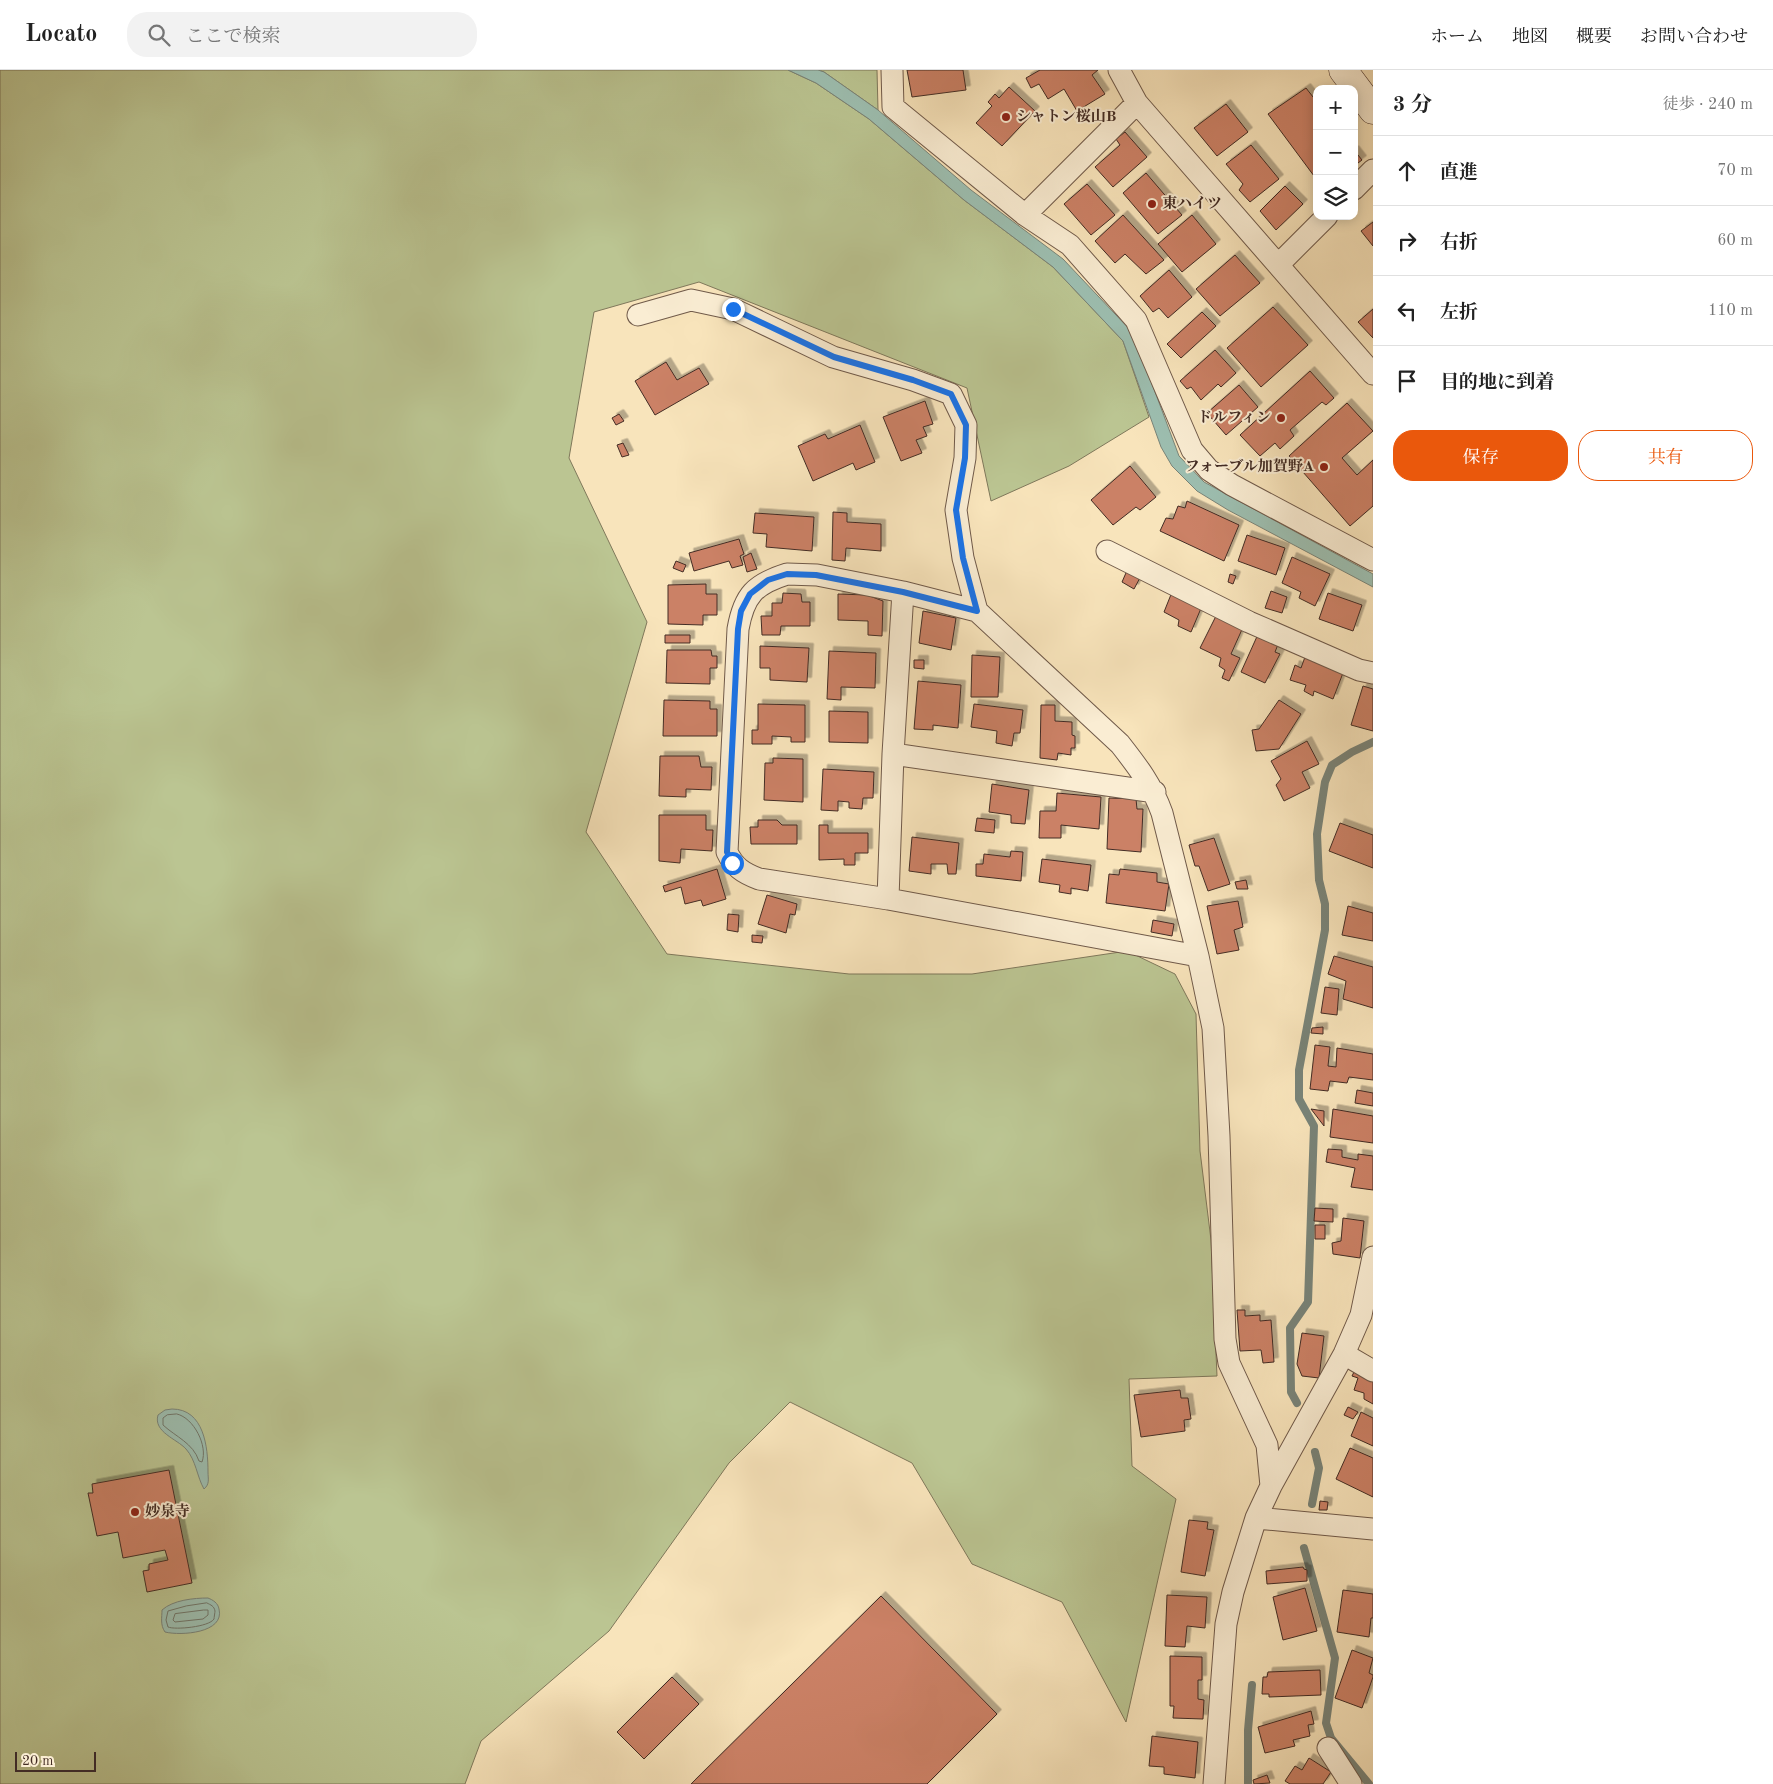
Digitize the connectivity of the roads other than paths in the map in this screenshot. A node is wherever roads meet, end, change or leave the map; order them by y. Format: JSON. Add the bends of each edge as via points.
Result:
{"nodes":[{"id":1,"x":892,"y":70,"type":"edge"},
{"id":2,"x":1120,"y":70,"type":"edge"},
{"id":3,"x":1343,"y":70,"type":"edge"},
{"id":4,"x":1138,"y":103,"type":"junction"},
{"id":5,"x":1373,"y":110,"type":"edge"},
{"id":6,"x":1373,"y":170,"type":"edge"},
{"id":7,"x":1358,"y":185,"type":"edge"},
{"id":8,"x":1025,"y":214,"type":"junction"},
{"id":9,"x":1323,"y":220,"type":"edge"},
{"id":10,"x":1279,"y":264,"type":"junction"},
{"id":11,"x":638,"y":315,"type":"dead end"},
{"id":12,"x":1373,"y":374,"type":"edge"},
{"id":13,"x":1107,"y":551,"type":"dead end"},
{"id":14,"x":1373,"y":560,"type":"edge"},
{"id":15,"x":903,"y":592,"type":"junction"},
{"id":16,"x":977,"y":611,"type":"junction"},
{"id":17,"x":1373,"y":673,"type":"edge"},
{"id":18,"x":893,"y":754,"type":"junction"},
{"id":19,"x":1155,"y":792,"type":"junction"},
{"id":20,"x":888,"y":899,"type":"junction"},
{"id":21,"x":1198,"y":956,"type":"junction"},
{"id":22,"x":1373,"y":1257,"type":"edge"},
{"id":23,"x":1367,"y":1317,"type":"edge"},
{"id":24,"x":1344,"y":1354,"type":"junction"},
{"id":25,"x":1373,"y":1371,"type":"edge"},
{"id":26,"x":1271,"y":1486,"type":"junction"},
{"id":27,"x":1256,"y":1518,"type":"junction"},
{"id":28,"x":1373,"y":1529,"type":"edge"},
{"id":29,"x":1328,"y":1748,"type":"dead end"},
{"id":30,"x":1214,"y":1784,"type":"edge"},
{"id":31,"x":1351,"y":1784,"type":"edge"}],
"edges":[{"from":1,"to":8,"type":"street","via":[[893,107]]},
{"from":2,"to":4,"type":"street"},
{"from":3,"to":5,"type":"street"},
{"from":4,"to":8,"type":"street"},
{"from":4,"to":10,"type":"street"},
{"from":6,"to":7,"type":"street"},
{"from":8,"to":14,"type":"street","via":[[1070,245],[1136,320],[1192,450],[1209,470]]},
{"from":9,"to":10,"type":"street"},
{"from":10,"to":12,"type":"street"},
{"from":11,"to":16,"type":"street","via":[[691,300],[733,309],[834,357],[951,394],[966,425],[965,458],[956,510],[963,558]]},
{"from":13,"to":17,"type":"street","via":[[1249,622],[1359,670]]},
{"from":15,"to":16,"type":"street"},
{"from":15,"to":18,"type":"street"},
{"from":15,"to":20,"type":"street","via":[[816,575],[787,574],[768,580],[750,594],[741,611],[738,629],[727,852],[732,863],[744,874],[759,879]]},
{"from":16,"to":19,"type":"street","via":[[1120,744]]},
{"from":18,"to":19,"type":"street"},
{"from":18,"to":20,"type":"street"},
{"from":19,"to":21,"type":"street"},
{"from":20,"to":21,"type":"street"},
{"from":21,"to":26,"type":"street","via":[[1213,1028],[1225,1339],[1229,1364],[1267,1445]]},
{"from":22,"to":23,"type":"street"},
{"from":23,"to":24,"type":"street"},
{"from":24,"to":25,"type":"street"},
{"from":24,"to":26,"type":"street"},
{"from":26,"to":27,"type":"street"},
{"from":27,"to":28,"type":"street"},
{"from":27,"to":30,"type":"street","via":[[1226,1624]]},
{"from":29,"to":31,"type":"street"}]}
